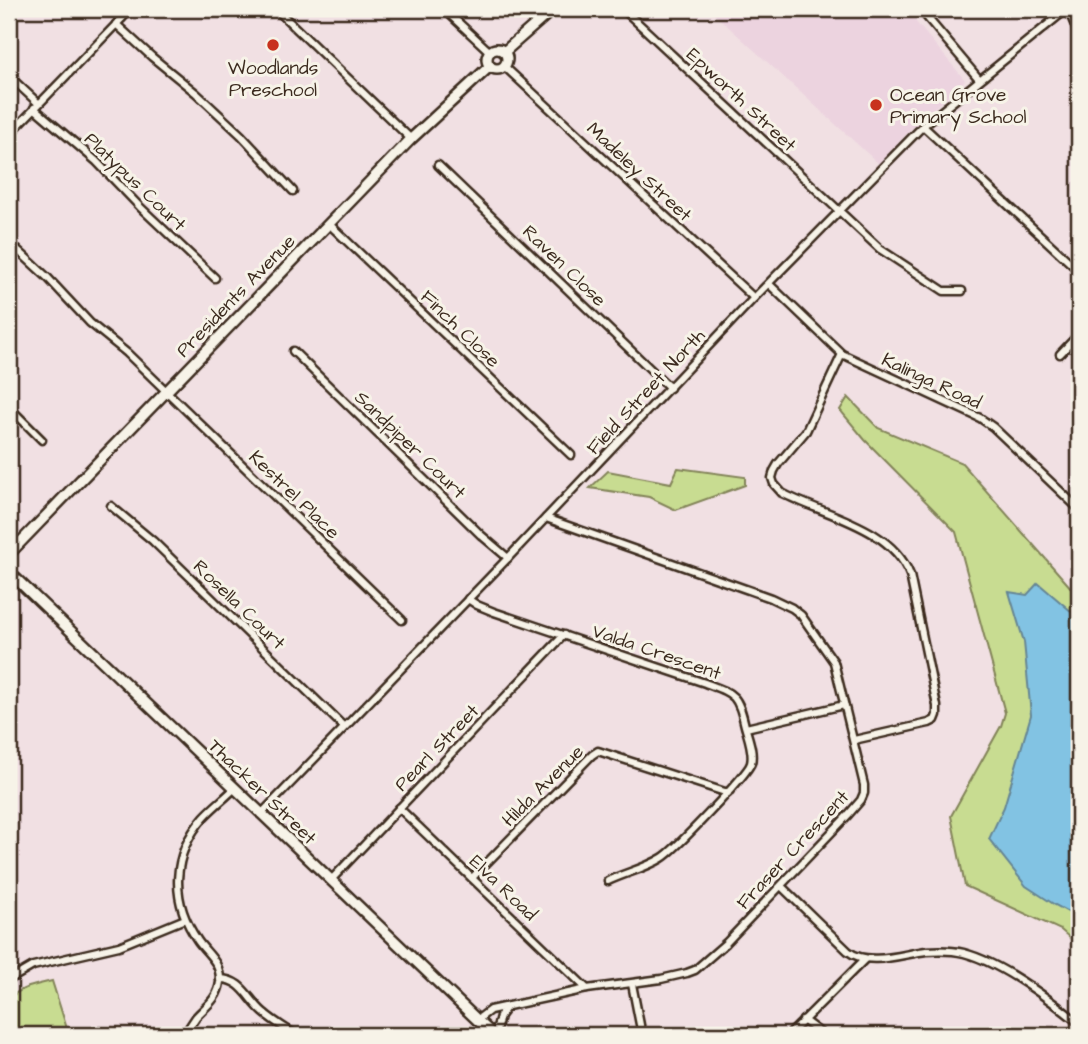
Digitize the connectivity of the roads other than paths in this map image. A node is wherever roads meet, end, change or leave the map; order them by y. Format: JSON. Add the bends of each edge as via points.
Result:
{"nodes":[{"id":1,"x":109,"y":9,"type":"edge"},
{"id":2,"x":131,"y":9,"type":"edge"},
{"id":3,"x":276,"y":9,"type":"edge"},
{"id":4,"x":444,"y":9,"type":"edge"},
{"id":5,"x":553,"y":9,"type":"edge"},
{"id":6,"x":623,"y":9,"type":"edge"},
{"id":7,"x":920,"y":9,"type":"edge"},
{"id":8,"x":1067,"y":9,"type":"edge"},
{"id":9,"x":119,"y":21,"type":"junction"},
{"id":10,"x":1079,"y":35,"type":"edge"},
{"id":11,"x":490,"y":52,"type":"junction"},
{"id":12,"x":504,"y":52,"type":"junction"},
{"id":13,"x":490,"y":66,"type":"junction"},
{"id":14,"x":504,"y":66,"type":"junction"},
{"id":15,"x":9,"y":76,"type":"edge"},
{"id":16,"x":979,"y":79,"type":"junction"},
{"id":17,"x":36,"y":106,"type":"junction"},
{"id":18,"x":923,"y":126,"type":"junction"},
{"id":19,"x":9,"y":135,"type":"edge"},
{"id":20,"x":411,"y":139,"type":"junction"},
{"id":21,"x":439,"y":165,"type":"dead end"},
{"id":22,"x":293,"y":191,"type":"dead end"},
{"id":23,"x":840,"y":211,"type":"junction"},
{"id":24,"x":329,"y":224,"type":"junction"},
{"id":25,"x":9,"y":242,"type":"edge"},
{"id":26,"x":1079,"y":271,"type":"edge"},
{"id":27,"x":215,"y":278,"type":"dead end"},
{"id":28,"x":769,"y":284,"type":"junction"},
{"id":29,"x":962,"y":291,"type":"dead end"},
{"id":30,"x":754,"y":298,"type":"junction"},
{"id":31,"x":1079,"y":334,"type":"edge"},
{"id":32,"x":293,"y":351,"type":"dead end"},
{"id":33,"x":842,"y":354,"type":"junction"},
{"id":34,"x":1060,"y":354,"type":"dead end"},
{"id":35,"x":670,"y":388,"type":"junction"},
{"id":36,"x":166,"y":391,"type":"junction"},
{"id":37,"x":9,"y":407,"type":"edge"},
{"id":38,"x":42,"y":440,"type":"dead end"},
{"id":39,"x":570,"y":455,"type":"dead end"},
{"id":40,"x":111,"y":506,"type":"dead end"},
{"id":41,"x":1079,"y":509,"type":"edge"},
{"id":42,"x":547,"y":517,"type":"junction"},
{"id":43,"x":9,"y":554,"type":"edge"},
{"id":44,"x":508,"y":558,"type":"junction"},
{"id":45,"x":9,"y":572,"type":"edge"},
{"id":46,"x":468,"y":599,"type":"junction"},
{"id":47,"x":402,"y":621,"type":"dead end"},
{"id":48,"x":564,"y":635,"type":"junction"},
{"id":49,"x":844,"y":705,"type":"junction"},
{"id":50,"x":344,"y":727,"type":"junction"},
{"id":51,"x":746,"y":728,"type":"junction"},
{"id":52,"x":854,"y":740,"type":"junction"},
{"id":53,"x":235,"y":788,"type":"junction"},
{"id":54,"x":727,"y":793,"type":"junction"},
{"id":55,"x":399,"y":808,"type":"junction"},
{"id":56,"x":262,"y":813,"type":"junction"},
{"id":57,"x":472,"y":878,"type":"junction"},
{"id":58,"x":331,"y":880,"type":"junction"},
{"id":59,"x":608,"y":881,"type":"dead end"},
{"id":60,"x":782,"y":886,"type":"junction"},
{"id":61,"x":185,"y":919,"type":"junction"},
{"id":62,"x":865,"y":959,"type":"junction"},
{"id":63,"x":220,"y":979,"type":"junction"},
{"id":64,"x":9,"y":980,"type":"edge"},
{"id":65,"x":632,"y":984,"type":"junction"},
{"id":66,"x":587,"y":989,"type":"junction"},
{"id":67,"x":508,"y":1006,"type":"junction"},
{"id":68,"x":477,"y":1020,"type":"junction"},
{"id":69,"x":803,"y":1020,"type":"junction"},
{"id":70,"x":1079,"y":1023,"type":"edge"},
{"id":71,"x":184,"y":1035,"type":"edge"},
{"id":72,"x":296,"y":1035,"type":"edge"},
{"id":73,"x":494,"y":1035,"type":"edge"},
{"id":74,"x":642,"y":1035,"type":"edge"},
{"id":75,"x":789,"y":1035,"type":"edge"},
{"id":76,"x":822,"y":1035,"type":"edge"}],
"edges":[{"from":1,"to":9,"type":"street"},
{"from":2,"to":9,"type":"street"},
{"from":3,"to":20,"type":"street"},
{"from":4,"to":11,"type":"street"},
{"from":5,"to":12,"type":"street"},
{"from":6,"to":23,"type":"street","name":"Epworth Street"},
{"from":7,"to":16,"type":"street"},
{"from":8,"to":10,"type":"street"},
{"from":8,"to":16,"type":"street","name":"Field Street North"},
{"from":9,"to":17,"type":"street"},
{"from":9,"to":22,"type":"street","via":[[152,57],[241,135]]},
{"from":11,"to":12,"type":"street"},
{"from":11,"to":13,"type":"street"},
{"from":12,"to":14,"type":"street"},
{"from":13,"to":14,"type":"street"},
{"from":13,"to":20,"type":"street","name":"Presidents Avenue"},
{"from":14,"to":30,"type":"street","name":"Madeley Street"},
{"from":15,"to":17,"type":"street","name":"Platypus Court"},
{"from":16,"to":18,"type":"street","name":"Field Street North"},
{"from":17,"to":19,"type":"street"},
{"from":17,"to":27,"type":"street","name":"Platypus Court"},
{"from":18,"to":23,"type":"street","name":"Field Street North"},
{"from":18,"to":26,"type":"street"},
{"from":20,"to":24,"type":"street","name":"Presidents Avenue"},
{"from":21,"to":35,"type":"street","name":"Raven Close"},
{"from":23,"to":28,"type":"street","name":"Field Street North"},
{"from":23,"to":29,"type":"street","name":"Epworth Street","via":[[880,249],[944,291]]},
{"from":24,"to":36,"type":"street","name":"Presidents Avenue"},
{"from":24,"to":39,"type":"street","name":"Finch Close"},
{"from":25,"to":36,"type":"street","name":"Kestrel Place"},
{"from":28,"to":30,"type":"street","name":"Field Street North"},
{"from":28,"to":33,"type":"street","name":"Kalinga Road"},
{"from":30,"to":35,"type":"street","name":"Field Street North"},
{"from":31,"to":34,"type":"street"},
{"from":32,"to":44,"type":"street","name":"Sandpiper Court"},
{"from":33,"to":41,"type":"street","name":"Kalinga Road","via":[[993,427]]},
{"from":33,"to":52,"type":"street","via":[[806,431],[772,478],[782,493],[860,527],[890,546],[906,563],[937,706],[935,720]]},
{"from":35,"to":42,"type":"street","name":"Field Street North"},
{"from":36,"to":43,"type":"street","name":"Presidents Avenue"},
{"from":36,"to":47,"type":"street","name":"Kestrel Place"},
{"from":37,"to":38,"type":"street"},
{"from":40,"to":50,"type":"street","name":"Rosella Court","via":[[153,541]]},
{"from":42,"to":44,"type":"street","name":"Field Street North"},
{"from":42,"to":49,"type":"street","name":"Fraser Crescent","via":[[792,608],[834,662]]},
{"from":44,"to":46,"type":"street","name":"Field Street North"},
{"from":45,"to":53,"type":"street","name":"Thacker Street"},
{"from":46,"to":48,"type":"street","name":"Valda Crescent","via":[[484,609]]},
{"from":46,"to":50,"type":"street","name":"Field Street North"},
{"from":48,"to":51,"type":"street","name":"Valda Crescent","via":[[727,692],[736,697]]},
{"from":48,"to":55,"type":"street","name":"Pearl Street"},
{"from":49,"to":51,"type":"street"},
{"from":49,"to":52,"type":"street","name":"Fraser Crescent"},
{"from":50,"to":56,"type":"street","name":"Field Street North"},
{"from":51,"to":54,"type":"street","name":"Valda Crescent","via":[[751,762]]},
{"from":52,"to":60,"type":"street","name":"Fraser Crescent","via":[[864,785],[861,800]]},
{"from":53,"to":56,"type":"street","name":"Thacker Street"},
{"from":53,"to":61,"type":"street","via":[[204,817],[183,851],[177,892]]},
{"from":54,"to":57,"type":"street","name":"Hilda Avenue","via":[[598,751]]},
{"from":54,"to":59,"type":"street","name":"Valda Crescent","via":[[664,857]]},
{"from":55,"to":57,"type":"street","name":"Elva Road"},
{"from":55,"to":58,"type":"street","name":"Pearl Street"},
{"from":56,"to":58,"type":"street","name":"Thacker Street"},
{"from":57,"to":66,"type":"street","name":"Elva Road"},
{"from":58,"to":68,"type":"street","name":"Thacker Street"},
{"from":60,"to":62,"type":"street","via":[[848,951]]},
{"from":60,"to":65,"type":"street","name":"Fraser Crescent","via":[[695,970]]},
{"from":61,"to":63,"type":"street","via":[[216,962]]},
{"from":61,"to":64,"type":"street","via":[[119,946],[33,966]]},
{"from":62,"to":69,"type":"street"},
{"from":62,"to":70,"type":"street","via":[[943,950],[964,953],[995,965]]},
{"from":63,"to":71,"type":"street","via":[[212,1002]]},
{"from":63,"to":72,"type":"street","via":[[241,987],[260,1010]]},
{"from":65,"to":66,"type":"street","name":"Fraser Crescent"},
{"from":65,"to":74,"type":"street"},
{"from":66,"to":67,"type":"street","name":"Fraser Crescent"},
{"from":67,"to":68,"type":"street","name":"Fraser Crescent","via":[[486,1012]]},
{"from":67,"to":73,"type":"street"},
{"from":68,"to":73,"type":"street","name":"Thacker Street"},
{"from":69,"to":75,"type":"street"},
{"from":69,"to":76,"type":"street"}]}
